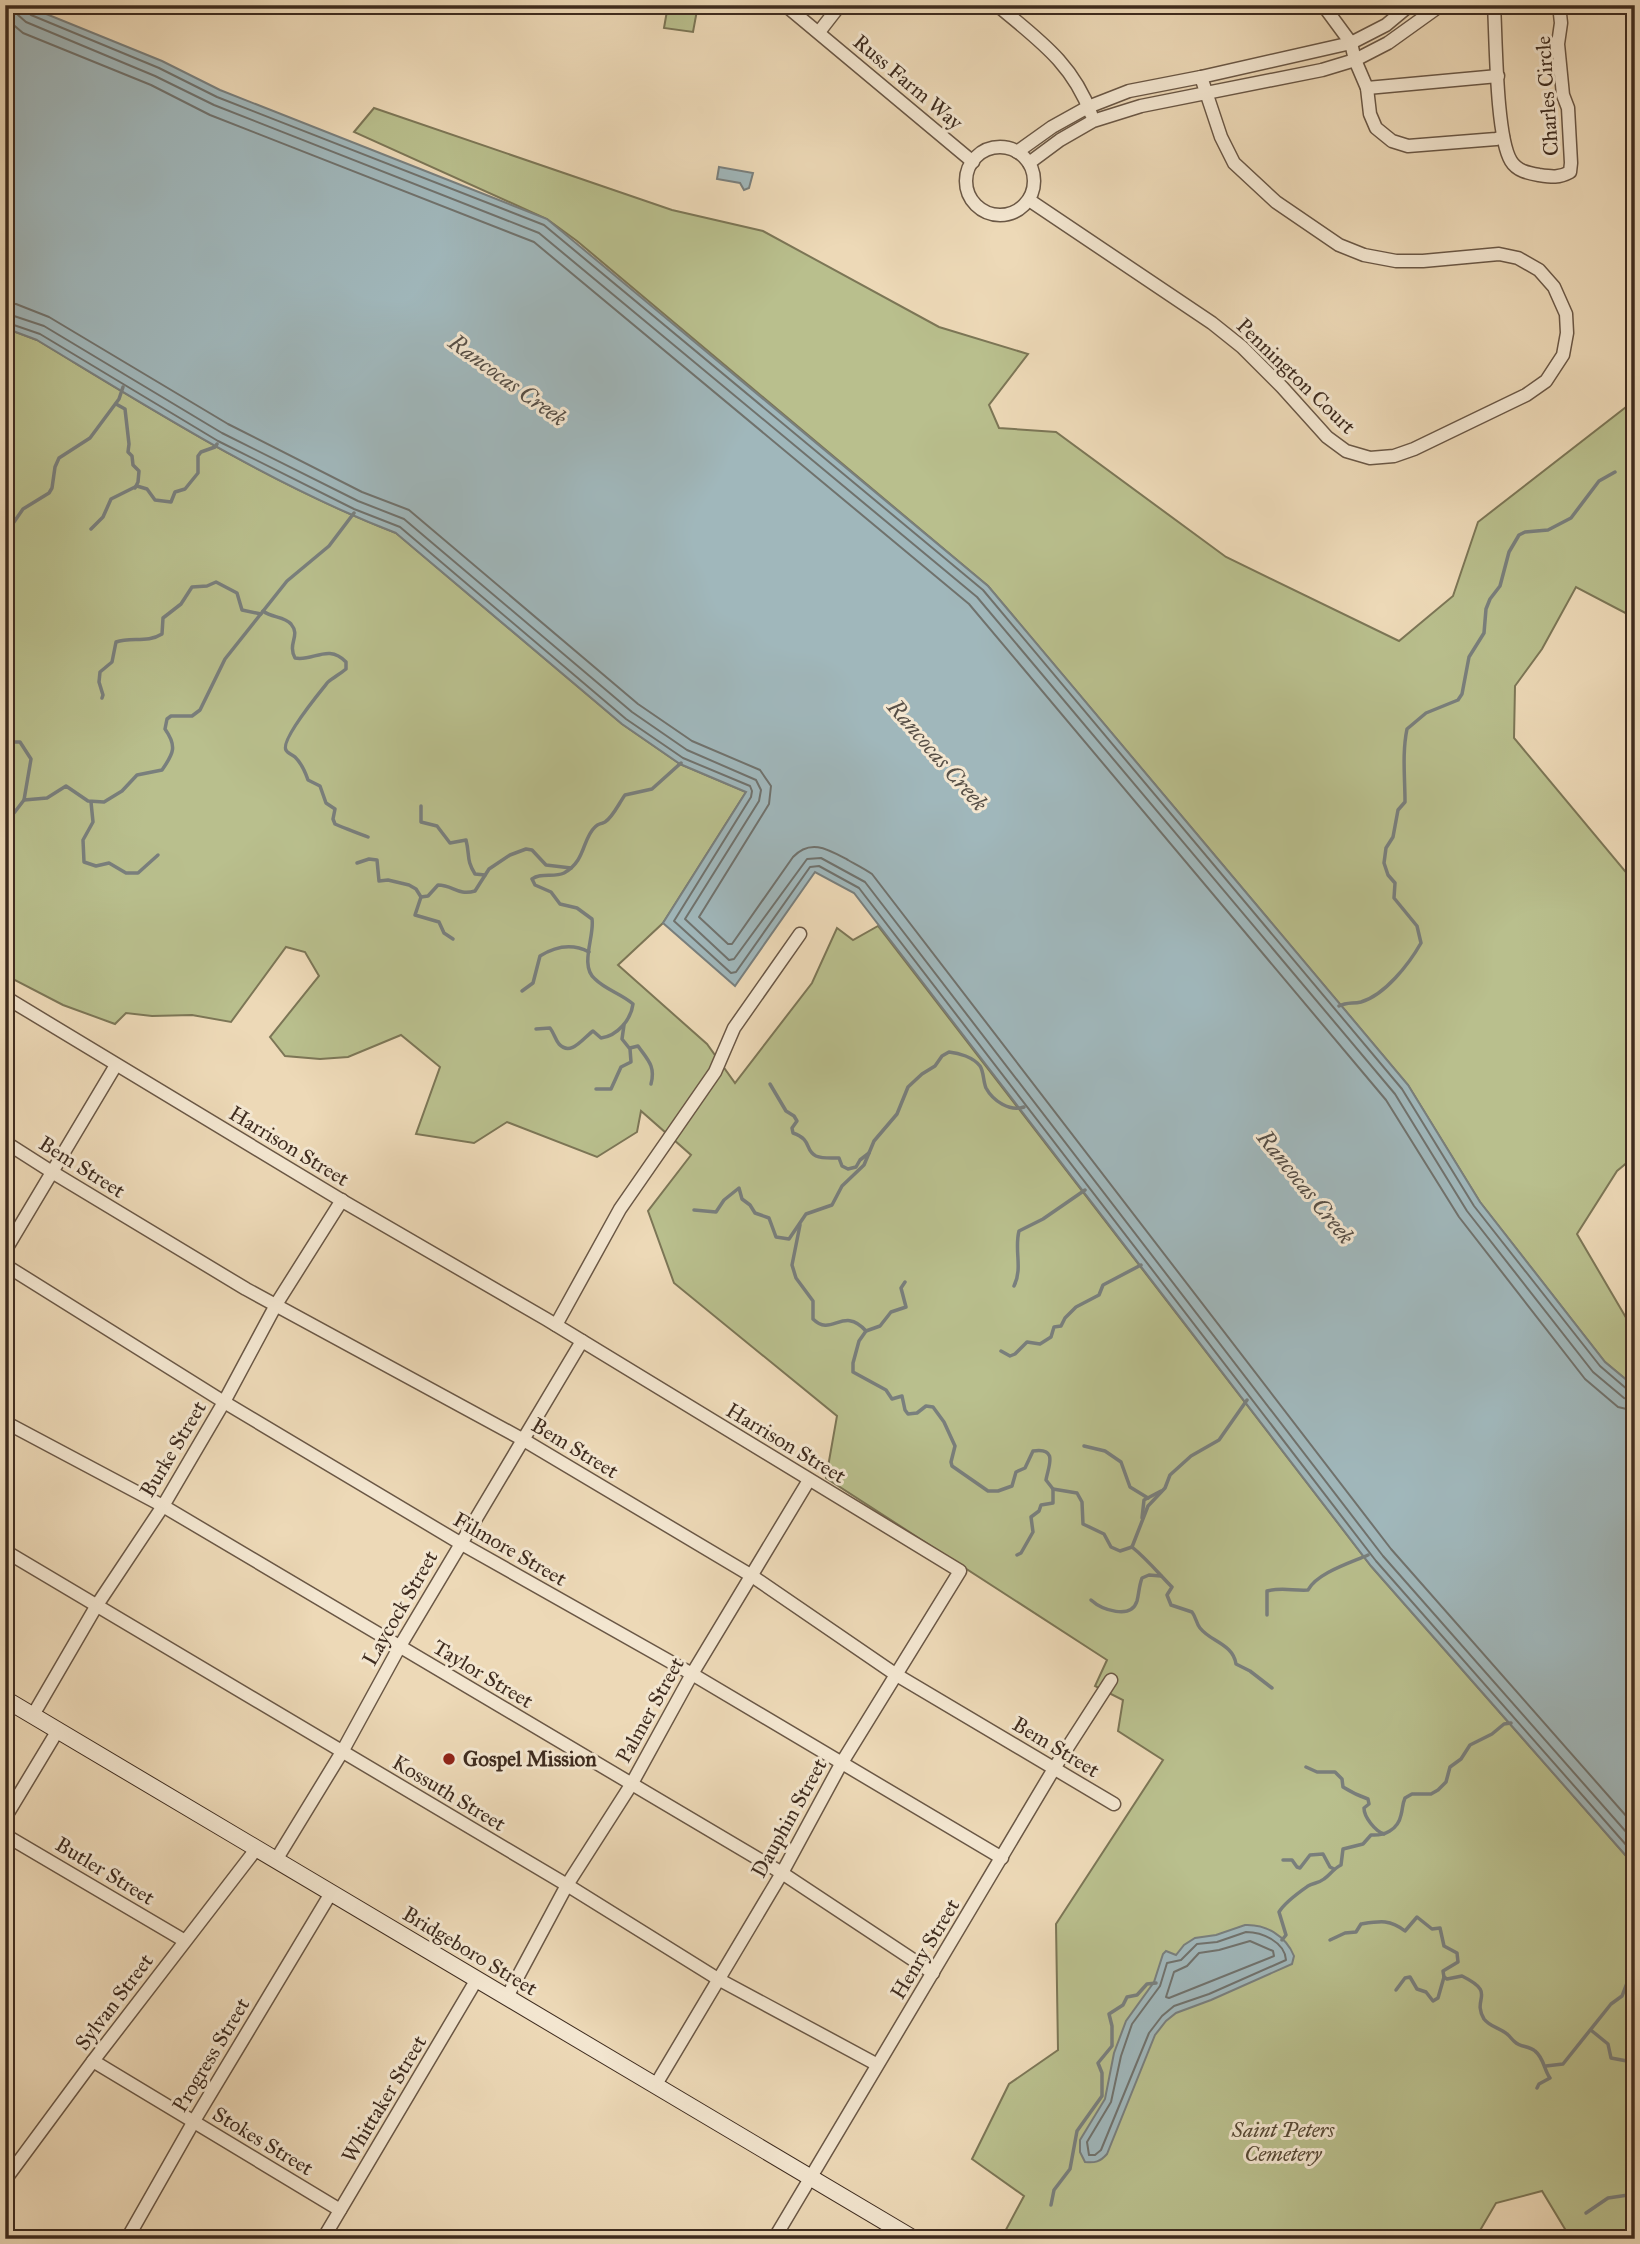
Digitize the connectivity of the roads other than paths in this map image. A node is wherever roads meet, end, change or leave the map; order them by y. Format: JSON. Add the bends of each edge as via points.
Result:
{"nodes":[{"id":1,"x":785,"y":5,"type":"edge"},
{"id":2,"x":840,"y":5,"type":"edge"},
{"id":3,"x":997,"y":5,"type":"edge"},
{"id":4,"x":1323,"y":5,"type":"edge"},
{"id":5,"x":1410,"y":5,"type":"edge"},
{"id":6,"x":1441,"y":5,"type":"edge"},
{"id":7,"x":1494,"y":5,"type":"edge"},
{"id":8,"x":1559,"y":5,"type":"edge"},
{"id":9,"x":1011,"y":10,"type":"edge"},
{"id":10,"x":819,"y":32,"type":"junction"},
{"id":11,"x":1350,"y":43,"type":"junction"},
{"id":12,"x":1354,"y":60,"type":"junction"},
{"id":13,"x":1498,"y":76,"type":"junction"},
{"id":14,"x":1201,"y":77,"type":"junction"},
{"id":15,"x":1367,"y":88,"type":"junction"},
{"id":16,"x":1207,"y":93,"type":"junction"},
{"id":17,"x":1088,"y":107,"type":"junction"},
{"id":18,"x":1093,"y":121,"type":"junction"},
{"id":19,"x":1503,"y":137,"type":"junction"},
{"id":20,"x":1017,"y":152,"type":"junction"},
{"id":21,"x":973,"y":162,"type":"junction"},
{"id":22,"x":1029,"y":163,"type":"junction"},
{"id":23,"x":1029,"y":200,"type":"junction"},
{"id":24,"x":800,"y":934,"type":"dead end"},
{"id":25,"x":5,"y":997,"type":"edge"},
{"id":26,"x":116,"y":1065,"type":"junction"},
{"id":27,"x":5,"y":1142,"type":"edge"},
{"id":28,"x":52,"y":1172,"type":"junction"},
{"id":29,"x":342,"y":1200,"type":"junction"},
{"id":30,"x":5,"y":1251,"type":"edge"},
{"id":31,"x":5,"y":1265,"type":"edge"},
{"id":32,"x":277,"y":1303,"type":"junction"},
{"id":33,"x":556,"y":1325,"type":"junction"},
{"id":34,"x":582,"y":1341,"type":"junction"},
{"id":35,"x":224,"y":1402,"type":"junction"},
{"id":36,"x":5,"y":1422,"type":"edge"},
{"id":37,"x":523,"y":1439,"type":"junction"},
{"id":38,"x":809,"y":1480,"type":"junction"},
{"id":39,"x":163,"y":1506,"type":"junction"},
{"id":40,"x":460,"y":1543,"type":"junction"},
{"id":41,"x":5,"y":1551,"type":"edge"},
{"id":42,"x":960,"y":1571,"type":"joint"},
{"id":43,"x":752,"y":1576,"type":"junction"},
{"id":44,"x":97,"y":1605,"type":"junction"},
{"id":45,"x":400,"y":1646,"type":"junction"},
{"id":46,"x":692,"y":1674,"type":"junction"},
{"id":47,"x":895,"y":1674,"type":"junction"},
{"id":48,"x":1111,"y":1680,"type":"dead end"},
{"id":49,"x":5,"y":1699,"type":"edge"},
{"id":50,"x":33,"y":1715,"type":"junction"},
{"id":51,"x":58,"y":1730,"type":"junction"},
{"id":52,"x":342,"y":1752,"type":"junction"},
{"id":53,"x":841,"y":1764,"type":"junction"},
{"id":54,"x":1055,"y":1767,"type":"junction"},
{"id":55,"x":631,"y":1785,"type":"junction"},
{"id":56,"x":1114,"y":1804,"type":"dead end"},
{"id":57,"x":5,"y":1818,"type":"edge"},
{"id":58,"x":5,"y":1835,"type":"edge"},
{"id":59,"x":257,"y":1848,"type":"junction"},
{"id":60,"x":1002,"y":1858,"type":"junction"},
{"id":61,"x":276,"y":1860,"type":"junction"},
{"id":62,"x":782,"y":1873,"type":"junction"},
{"id":63,"x":567,"y":1885,"type":"junction"},
{"id":64,"x":331,"y":1893,"type":"junction"},
{"id":65,"x":185,"y":1941,"type":"junction"},
{"id":66,"x":933,"y":1973,"type":"junction"},
{"id":67,"x":477,"y":1979,"type":"junction"},
{"id":68,"x":718,"y":1979,"type":"junction"},
{"id":69,"x":507,"y":1997,"type":"junction"},
{"id":70,"x":93,"y":2061,"type":"junction"},
{"id":71,"x":876,"y":2064,"type":"junction"},
{"id":72,"x":655,"y":2086,"type":"junction"},
{"id":73,"x":194,"y":2121,"type":"junction"},
{"id":74,"x":810,"y":2178,"type":"junction"},
{"id":75,"x":5,"y":2180,"type":"edge"},
{"id":76,"x":340,"y":2210,"type":"junction"},
{"id":77,"x":127,"y":2239,"type":"edge"},
{"id":78,"x":323,"y":2239,"type":"edge"},
{"id":79,"x":774,"y":2239,"type":"edge"},
{"id":80,"x":914,"y":2239,"type":"edge"}],
"edges":[{"from":1,"to":10,"type":"street","name":"Russ Farm Way"},
{"from":2,"to":10,"type":"street"},
{"from":3,"to":9,"type":"street"},
{"from":4,"to":11,"type":"street"},
{"from":5,"to":11,"type":"street","via":[[1386,25]]},
{"from":6,"to":12,"type":"street","via":[[1388,43]]},
{"from":7,"to":13,"type":"street","name":"Charles Circle"},
{"from":8,"to":19,"type":"street","name":"Charles Circle","via":[[1558,44],[1568,108],[1570,172],[1561,177],[1518,169]]},
{"from":9,"to":17,"type":"street","via":[[1057,56]]},
{"from":10,"to":21,"type":"street","name":"Russ Farm Way"},
{"from":11,"to":12,"type":"street"},
{"from":11,"to":14,"type":"street"},
{"from":12,"to":15,"type":"street"},
{"from":12,"to":16,"type":"street"},
{"from":13,"to":15,"type":"street"},
{"from":13,"to":19,"type":"street","name":"Charles Circle"},
{"from":14,"to":16,"type":"street","name":"Pennington Court"},
{"from":14,"to":17,"type":"street","via":[[1129,91]]},
{"from":15,"to":19,"type":"street","via":[[1376,128],[1392,141],[1408,146]]},
{"from":16,"to":18,"type":"street"},
{"from":16,"to":23,"type":"street","name":"Pennington Court","via":[[1234,163],[1276,202],[1339,245],[1396,261],[1499,254],[1539,270],[1554,287],[1566,314],[1563,355],[1546,381],[1526,395],[1394,456],[1370,458],[1346,451],[1212,323]]},
{"from":17,"to":18,"type":"street"},
{"from":17,"to":20,"type":"street"},
{"from":18,"to":22,"type":"street"},
{"from":20,"to":21,"type":"street","via":[[995,148]]},
{"from":20,"to":22,"type":"street"},
{"from":21,"to":23,"type":"street","via":[[967,190],[985,212],[1013,213]]},
{"from":22,"to":23,"type":"street","via":[[1035,180]]},
{"from":24,"to":33,"type":"street","via":[[734,1028],[715,1072],[620,1209]]},
{"from":25,"to":26,"type":"street","name":"Harrison Street"},
{"from":26,"to":28,"type":"street"},
{"from":26,"to":29,"type":"street","name":"Harrison Street"},
{"from":27,"to":28,"type":"street","name":"Bem Street"},
{"from":28,"to":30,"type":"street"},
{"from":28,"to":32,"type":"street","name":"Bem Street"},
{"from":29,"to":32,"type":"street","name":"Burke Street"},
{"from":29,"to":33,"type":"street","name":"Harrison Street"},
{"from":31,"to":35,"type":"street","name":"Filmore Street"},
{"from":32,"to":35,"type":"street","name":"Burke Street"},
{"from":32,"to":37,"type":"street","name":"Bem Street"},
{"from":33,"to":34,"type":"street","name":"Harrison Street"},
{"from":34,"to":37,"type":"street","name":"Laycock Street"},
{"from":34,"to":38,"type":"street","name":"Harrison Street"},
{"from":35,"to":39,"type":"street","name":"Burke Street"},
{"from":35,"to":40,"type":"street","name":"Filmore Street"},
{"from":36,"to":39,"type":"street","name":"Taylor Street"},
{"from":37,"to":40,"type":"street","name":"Laycock Street"},
{"from":37,"to":43,"type":"street","name":"Bem Street"},
{"from":38,"to":42,"type":"street","name":"Harrison Street"},
{"from":38,"to":43,"type":"street","name":"Palmer Street"},
{"from":39,"to":44,"type":"street","name":"Burke Street"},
{"from":39,"to":45,"type":"street","name":"Taylor Street"},
{"from":40,"to":45,"type":"street","name":"Laycock Street"},
{"from":40,"to":46,"type":"street","name":"Filmore Street"},
{"from":41,"to":44,"type":"street","name":"Kossuth Street"},
{"from":42,"to":47,"type":"street","name":"Dauphin Street"},
{"from":43,"to":46,"type":"street","name":"Palmer Street"},
{"from":43,"to":47,"type":"street","name":"Bem Street"},
{"from":44,"to":50,"type":"street","name":"Burke Street"},
{"from":44,"to":52,"type":"street","name":"Kossuth Street"},
{"from":45,"to":52,"type":"street","name":"Laycock Street"},
{"from":45,"to":55,"type":"street","name":"Taylor Street"},
{"from":46,"to":53,"type":"street","name":"Filmore Street"},
{"from":46,"to":55,"type":"street","name":"Palmer Street"},
{"from":47,"to":53,"type":"street","name":"Dauphin Street"},
{"from":47,"to":54,"type":"street","name":"Bem Street"},
{"from":48,"to":54,"type":"street","name":"Henry Street"},
{"from":49,"to":50,"type":"main road","name":"Bridgeboro Street"},
{"from":50,"to":51,"type":"main road","name":"Bridgeboro Street"},
{"from":51,"to":57,"type":"street"},
{"from":51,"to":59,"type":"main road","name":"Bridgeboro Street"},
{"from":52,"to":61,"type":"street","name":"Laycock Street"},
{"from":52,"to":63,"type":"street","name":"Kossuth Street"},
{"from":53,"to":60,"type":"street","name":"Filmore Street"},
{"from":53,"to":62,"type":"street","name":"Dauphin Street"},
{"from":54,"to":56,"type":"street","name":"Bem Street"},
{"from":54,"to":60,"type":"street","name":"Henry Street"},
{"from":55,"to":62,"type":"street","name":"Taylor Street"},
{"from":55,"to":63,"type":"street","name":"Palmer Street"},
{"from":58,"to":65,"type":"street","name":"Butler Street"},
{"from":59,"to":61,"type":"main road","name":"Bridgeboro Street"},
{"from":59,"to":65,"type":"street","name":"Sylvan Street"},
{"from":60,"to":66,"type":"street","name":"Henry Street"},
{"from":61,"to":64,"type":"main road","name":"Bridgeboro Street"},
{"from":62,"to":66,"type":"street","name":"Taylor Street"},
{"from":62,"to":68,"type":"street","name":"Dauphin Street"},
{"from":63,"to":68,"type":"street","name":"Kossuth Street"},
{"from":63,"to":69,"type":"street","name":"Palmer Street"},
{"from":64,"to":67,"type":"main road","name":"Bridgeboro Street"},
{"from":64,"to":73,"type":"street","name":"Progress Street"},
{"from":65,"to":70,"type":"street","name":"Sylvan Street"},
{"from":66,"to":71,"type":"street","name":"Henry Street"},
{"from":67,"to":69,"type":"main road","name":"Bridgeboro Street"},
{"from":67,"to":76,"type":"street","name":"Whittaker Street"},
{"from":68,"to":71,"type":"street","name":"Kossuth Street"},
{"from":68,"to":72,"type":"street","name":"Dauphin Street"},
{"from":69,"to":72,"type":"main road","name":"Bridgeboro Street"},
{"from":70,"to":73,"type":"street","name":"Stokes Street"},
{"from":70,"to":75,"type":"street","name":"Sylvan Street"},
{"from":71,"to":74,"type":"street","name":"Henry Street"},
{"from":72,"to":74,"type":"main road","name":"Bridgeboro Street"},
{"from":73,"to":76,"type":"street","name":"Stokes Street"},
{"from":73,"to":77,"type":"street","name":"Progress Street"},
{"from":74,"to":79,"type":"street","name":"Henry Street"},
{"from":74,"to":80,"type":"main road","name":"Bridgeboro Street"},
{"from":76,"to":78,"type":"street","name":"Whittaker Street"}]}
